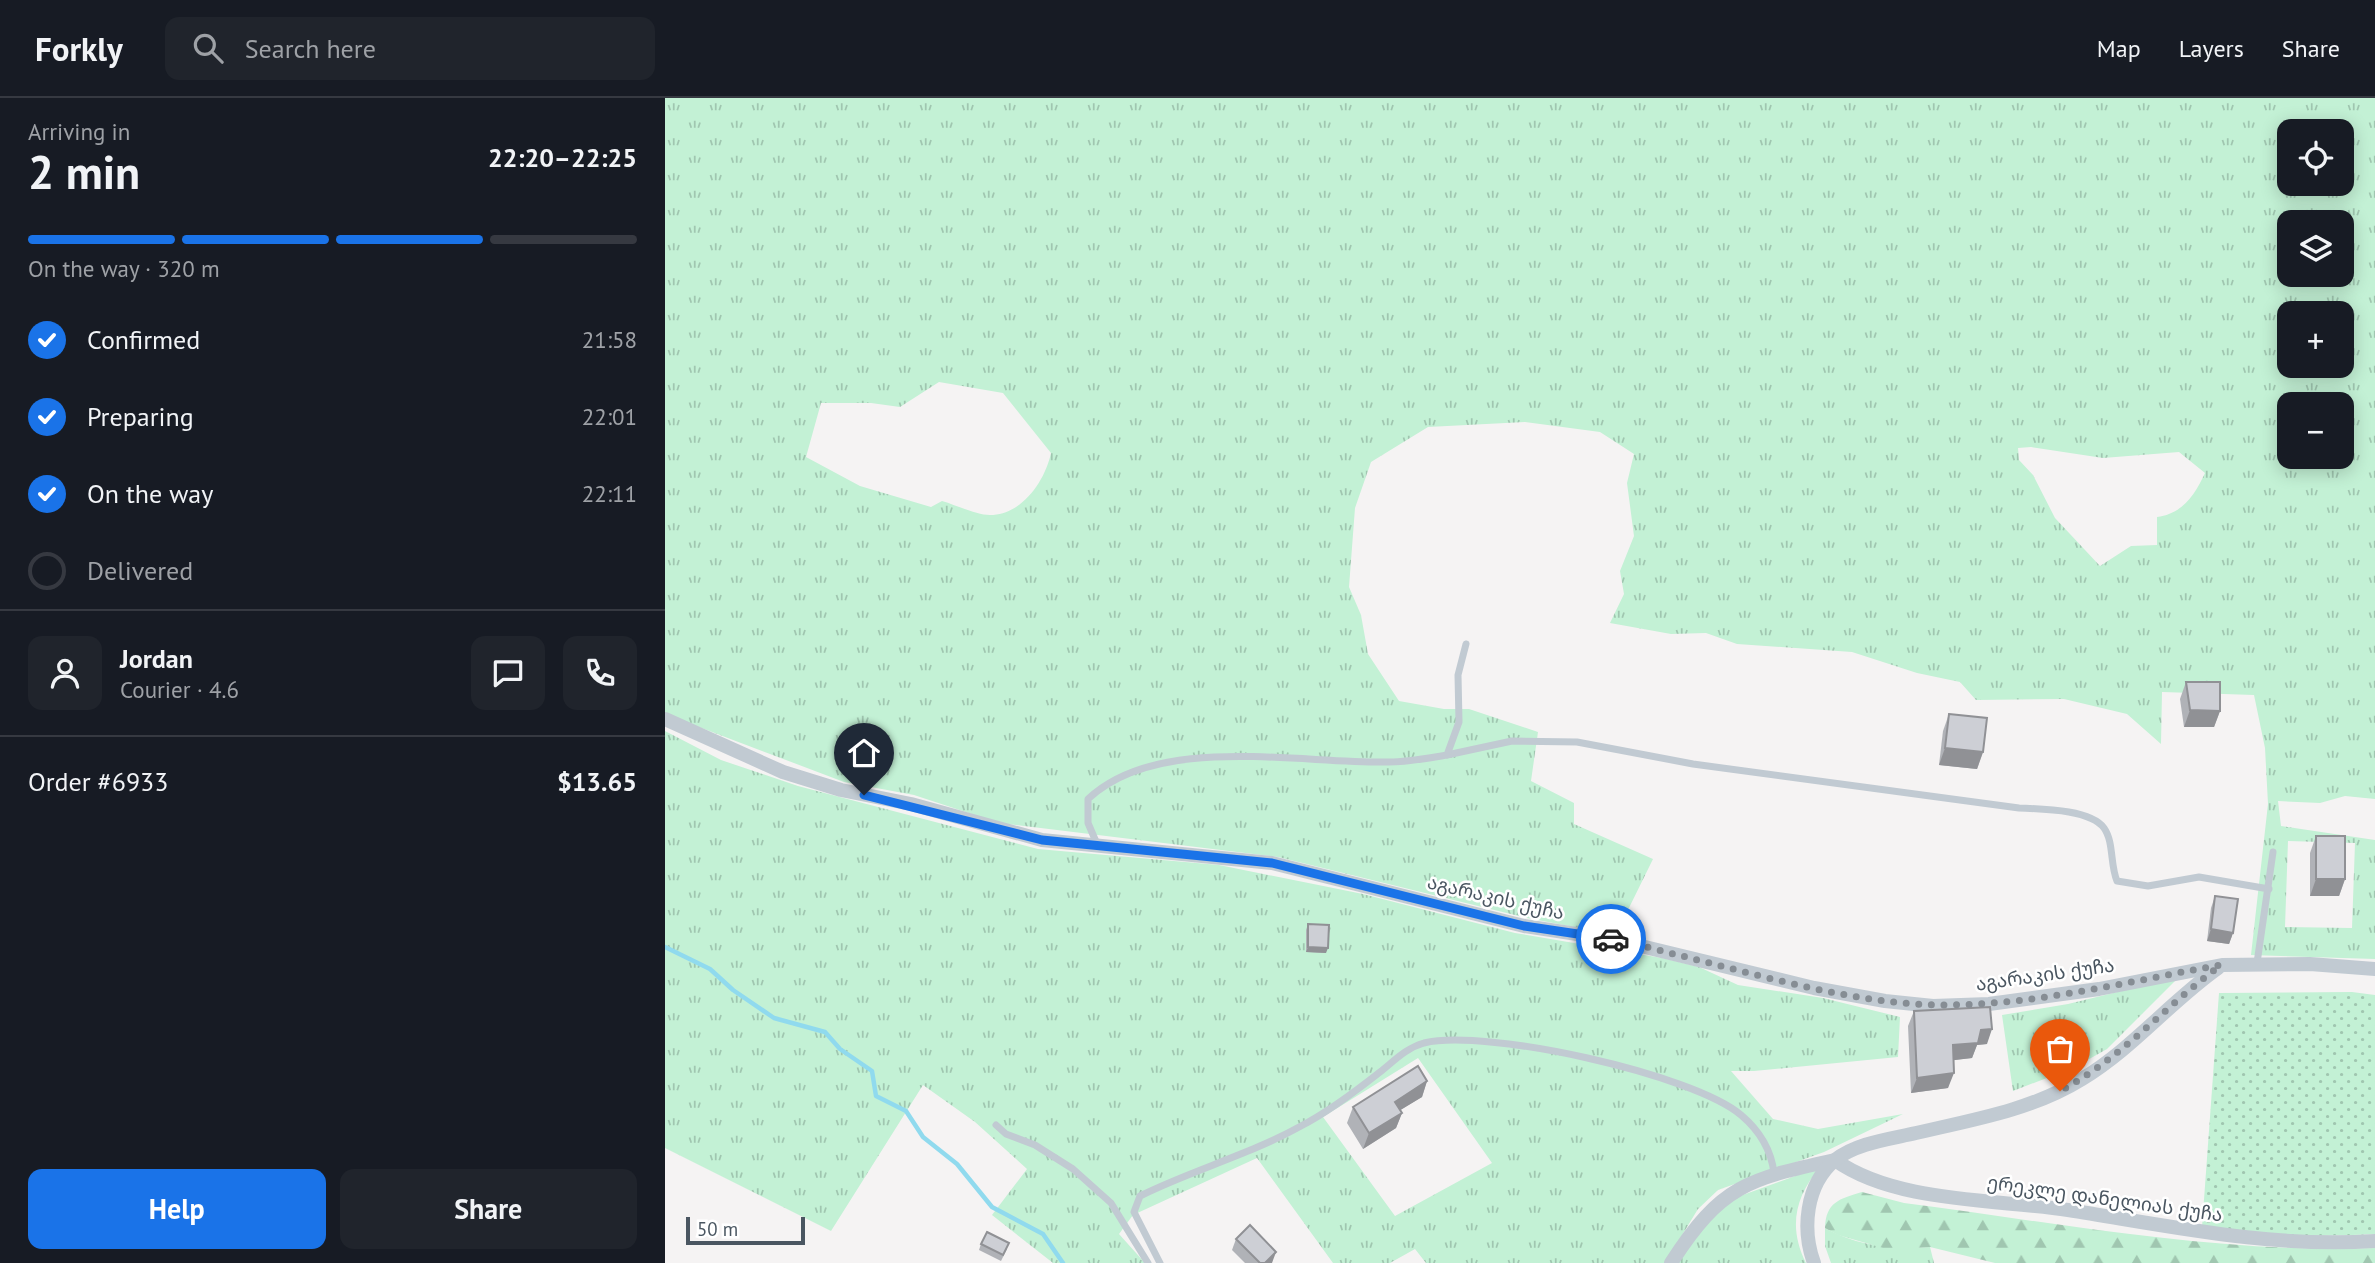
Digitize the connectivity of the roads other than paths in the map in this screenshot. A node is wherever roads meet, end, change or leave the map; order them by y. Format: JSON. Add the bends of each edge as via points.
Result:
{"nodes":[{"id":1,"x":1466,"y":644,"type":"dead end"},
{"id":2,"x":665,"y":719,"type":"edge"},
{"id":3,"x":1447,"y":755,"type":"junction"},
{"id":4,"x":1097,"y":846,"type":"junction"},
{"id":5,"x":2273,"y":852,"type":"dead end"},
{"id":6,"x":2269,"y":889,"type":"junction"},
{"id":7,"x":2257,"y":963,"type":"junction"},
{"id":8,"x":2221,"y":965,"type":"junction"},
{"id":9,"x":2375,"y":969,"type":"edge"},
{"id":10,"x":996,"y":1125,"type":"dead end"},
{"id":11,"x":1835,"y":1160,"type":"junction"},
{"id":12,"x":1774,"y":1173,"type":"junction"},
{"id":13,"x":2375,"y":1241,"type":"edge"},
{"id":14,"x":1148,"y":1263,"type":"edge"},
{"id":15,"x":1160,"y":1263,"type":"edge"},
{"id":16,"x":1671,"y":1263,"type":"edge"},
{"id":17,"x":1814,"y":1263,"type":"edge"}],
"edges":[{"from":1,"to":3,"type":"lane","via":[[1458,675],[1459,722]]},
{"from":2,"to":4,"type":"street","name":"აგარაკის ქუჩა","via":[[783,772],[841,790],[1042,840]]},
{"from":3,"to":4,"type":"lane","via":[[1391,762],[1203,757],[1130,771],[1104,784],[1088,799],[1088,823]]},
{"from":3,"to":6,"type":"lane","via":[[1512,741],[1577,741],[1707,765],[2057,810],[2093,819],[2104,828],[2117,881],[2148,886],[2199,877]]},
{"from":4,"to":8,"type":"street","name":"აგარაკის ქუჩა","via":[[1272,863],[1524,926],[1616,940],[1885,1001],[1933,1006],[1989,1004]]},
{"from":5,"to":6,"type":"lane"},
{"from":6,"to":7,"type":"lane"},
{"from":7,"to":8,"type":"street","name":"აგარაკის ქუჩა"},
{"from":7,"to":9,"type":"street","name":"აგარაკის ქუჩა"},
{"from":8,"to":11,"type":"street","via":[[2115,1055],[2038,1102],[1867,1145]]},
{"from":10,"to":14,"type":"lane","via":[[1073,1169],[1111,1203]]},
{"from":11,"to":12,"type":"street"},
{"from":11,"to":13,"type":"street","name":"ერეკლე დანელიას ქუჩა","via":[[1854,1174],[1918,1192],[2210,1234],[2297,1243]]},
{"from":11,"to":17,"type":"street","via":[[1817,1185],[1806,1216]]},
{"from":12,"to":15,"type":"lane","via":[[1768,1147],[1757,1130],[1739,1112],[1694,1091],[1586,1057],[1474,1040],[1427,1043],[1404,1052],[1303,1125],[1249,1153],[1140,1196],[1134,1212]]},
{"from":12,"to":16,"type":"street","via":[[1721,1199]]}]}
